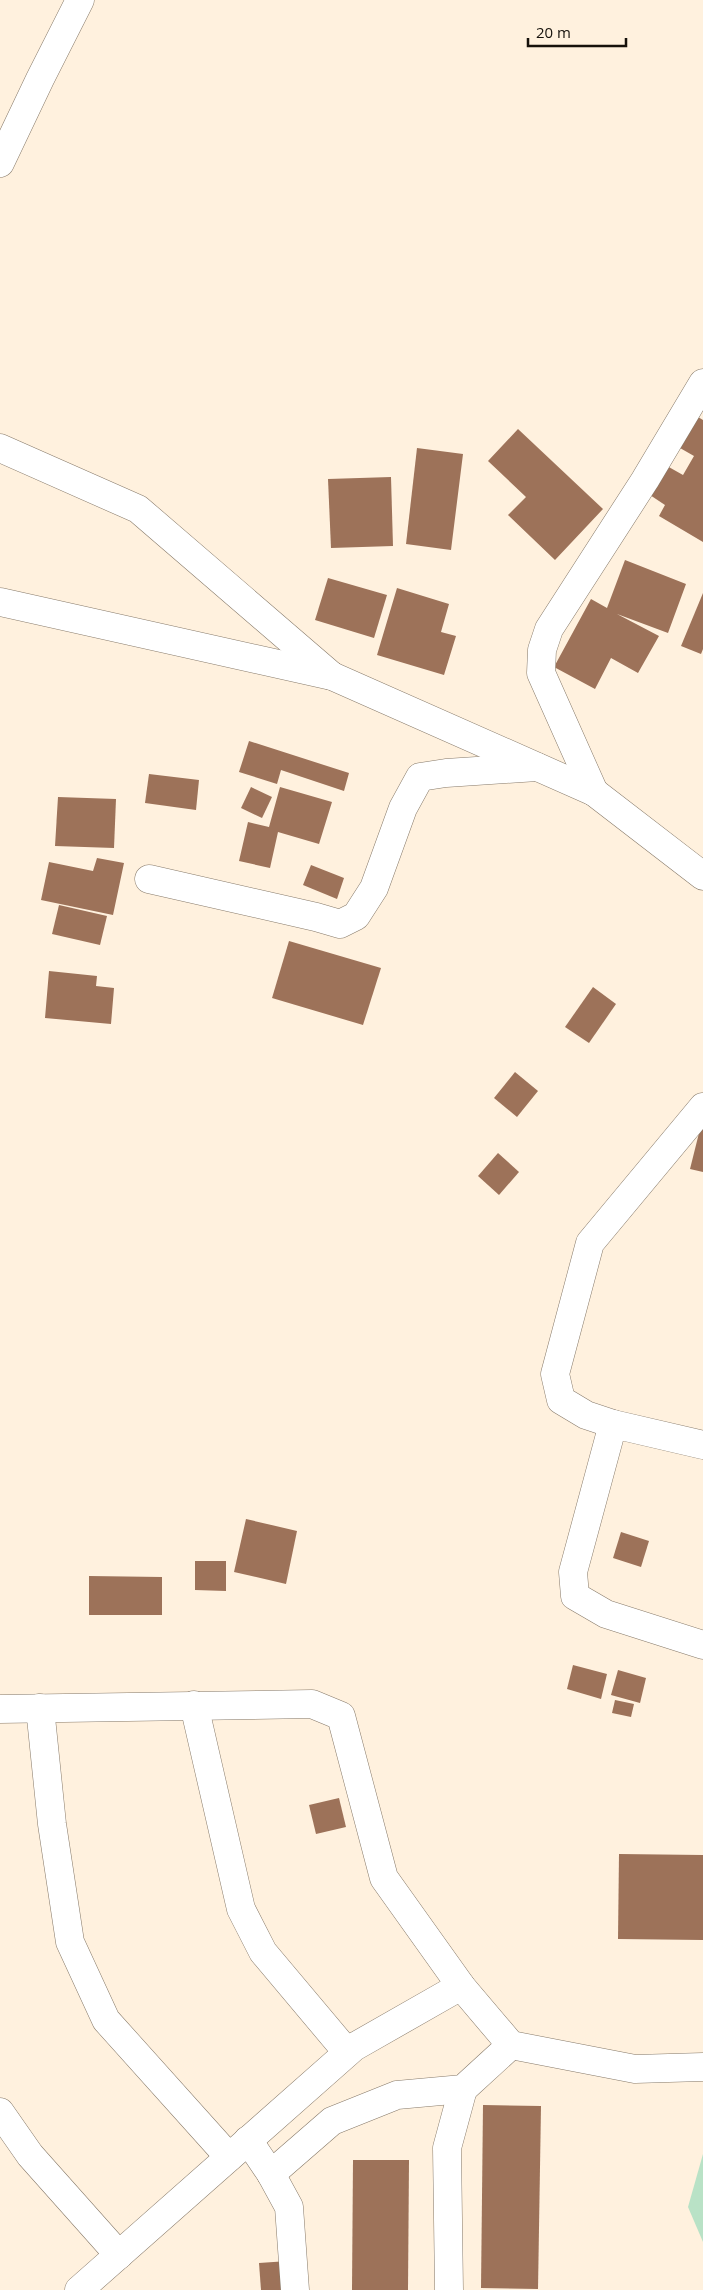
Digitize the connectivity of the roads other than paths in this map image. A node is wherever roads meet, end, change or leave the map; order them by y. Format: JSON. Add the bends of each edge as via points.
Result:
{"nodes":[{"id":1,"x":80,"y":0,"type":"edge"},
{"id":2,"x":0,"y":164,"type":"edge"},
{"id":3,"x":703,"y":383,"type":"edge"},
{"id":4,"x":0,"y":448,"type":"edge"},
{"id":5,"x":0,"y":602,"type":"edge"},
{"id":6,"x":332,"y":676,"type":"junction"},
{"id":7,"x":537,"y":767,"type":"junction"},
{"id":8,"x":594,"y":792,"type":"junction"},
{"id":9,"x":703,"y":876,"type":"edge"},
{"id":10,"x":149,"y":879,"type":"dead end"},
{"id":11,"x":703,"y":1107,"type":"edge"},
{"id":12,"x":613,"y":1424,"type":"junction"},
{"id":13,"x":703,"y":1445,"type":"edge"},
{"id":14,"x":703,"y":1645,"type":"edge"},
{"id":15,"x":194,"y":1705,"type":"junction"},
{"id":16,"x":40,"y":1708,"type":"junction"},
{"id":17,"x":0,"y":1709,"type":"edge"},
{"id":18,"x":462,"y":1986,"type":"junction"},
{"id":19,"x":511,"y":2045,"type":"junction"},
{"id":20,"x":347,"y":2052,"type":"junction"},
{"id":21,"x":703,"y":2068,"type":"edge"},
{"id":22,"x":463,"y":2089,"type":"junction"},
{"id":23,"x":0,"y":2112,"type":"edge"},
{"id":24,"x":239,"y":2149,"type":"junction"},
{"id":25,"x":271,"y":2174,"type":"junction"},
{"id":26,"x":118,"y":2255,"type":"junction"},
{"id":27,"x":79,"y":2290,"type":"edge"},
{"id":28,"x":295,"y":2290,"type":"edge"},
{"id":29,"x":449,"y":2290,"type":"edge"}],
"edges":[{"from":1,"to":2,"type":"street"},
{"from":3,"to":8,"type":"street","via":[[549,630],[542,650],[541,673]]},
{"from":4,"to":6,"type":"street","via":[[138,509]]},
{"from":5,"to":6,"type":"street"},
{"from":6,"to":7,"type":"street"},
{"from":7,"to":8,"type":"street"},
{"from":7,"to":10,"type":"street","via":[[420,777],[402,808],[374,888],[356,916],[340,924]]},
{"from":8,"to":9,"type":"street"},
{"from":11,"to":12,"type":"street","via":[[590,1243],[555,1374],[561,1400],[586,1415]]},
{"from":12,"to":13,"type":"street"},
{"from":12,"to":14,"type":"street","via":[[573,1572],[575,1596],[606,1614]]},
{"from":15,"to":16,"type":"street"},
{"from":15,"to":18,"type":"street","via":[[312,1704],[341,1716],[384,1878]]},
{"from":15,"to":20,"type":"street","via":[[241,1909],[263,1952]]},
{"from":16,"to":17,"type":"street"},
{"from":16,"to":24,"type":"street","via":[[52,1824],[70,1942],[106,2020]]},
{"from":18,"to":19,"type":"street"},
{"from":18,"to":20,"type":"street"},
{"from":19,"to":21,"type":"street","via":[[635,2068]]},
{"from":19,"to":22,"type":"street"},
{"from":20,"to":24,"type":"street"},
{"from":22,"to":25,"type":"street","via":[[397,2095],[332,2121]]},
{"from":22,"to":29,"type":"street","via":[[447,2148]]},
{"from":23,"to":26,"type":"street","via":[[30,2155]]},
{"from":24,"to":25,"type":"street"},
{"from":24,"to":26,"type":"street"},
{"from":25,"to":28,"type":"street","via":[[289,2207]]},
{"from":26,"to":27,"type":"street"}]}
